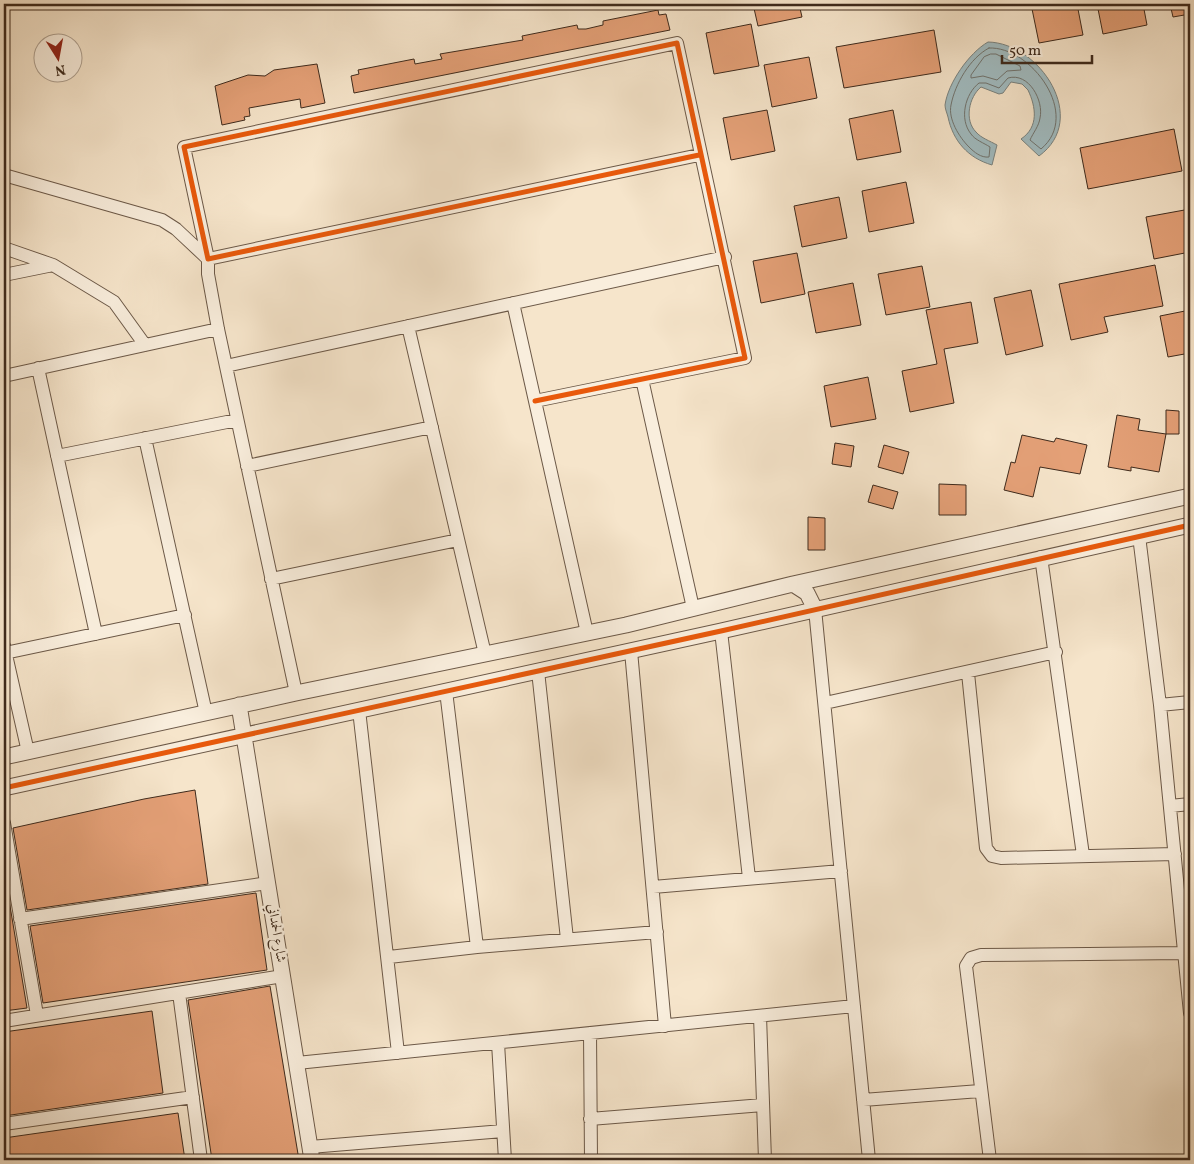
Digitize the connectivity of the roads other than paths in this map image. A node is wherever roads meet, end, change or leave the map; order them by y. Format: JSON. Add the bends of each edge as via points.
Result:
{"nodes":[{"id":1,"x":700,"y":155,"type":"junction"},
{"id":2,"x":4,"y":175,"type":"edge"},
{"id":3,"x":4,"y":248,"type":"edge"},
{"id":4,"x":725,"y":257,"type":"junction"},
{"id":5,"x":208,"y":259,"type":"junction"},
{"id":6,"x":53,"y":265,"type":"junction"},
{"id":7,"x":4,"y":275,"type":"edge"},
{"id":8,"x":513,"y":303,"type":"junction"},
{"id":9,"x":408,"y":326,"type":"junction"},
{"id":10,"x":218,"y":329,"type":"junction"},
{"id":11,"x":145,"y":345,"type":"junction"},
{"id":12,"x":226,"y":366,"type":"junction"},
{"id":13,"x":38,"y":368,"type":"junction"},
{"id":14,"x":4,"y":376,"type":"edge"},
{"id":15,"x":642,"y":379,"type":"junction"},
{"id":16,"x":535,"y":402,"type":"junction"},
{"id":17,"x":237,"y":420,"type":"junction"},
{"id":18,"x":432,"y":427,"type":"junction"},
{"id":19,"x":145,"y":438,"type":"junction"},
{"id":20,"x":57,"y":456,"type":"junction"},
{"id":21,"x":247,"y":466,"type":"junction"},
{"id":22,"x":1190,"y":496,"type":"edge"},
{"id":23,"x":1190,"y":525,"type":"edge"},
{"id":24,"x":1139,"y":536,"type":"junction"},
{"id":25,"x":458,"y":540,"type":"junction"},
{"id":26,"x":1041,"y":558,"type":"junction"},
{"id":27,"x":271,"y":579,"type":"junction"},
{"id":28,"x":793,"y":584,"type":"junction"},
{"id":29,"x":693,"y":608,"type":"junction"},
{"id":30,"x":815,"y":609,"type":"junction"},
{"id":31,"x":185,"y":615,"type":"junction"},
{"id":32,"x":721,"y":631,"type":"junction"},
{"id":33,"x":587,"y":633,"type":"junction"},
{"id":34,"x":96,"y":634,"type":"junction"},
{"id":35,"x":4,"y":649,"type":"edge"},
{"id":36,"x":630,"y":651,"type":"junction"},
{"id":37,"x":1056,"y":652,"type":"junction"},
{"id":38,"x":485,"y":654,"type":"junction"},
{"id":39,"x":538,"y":671,"type":"junction"},
{"id":40,"x":968,"y":673,"type":"junction"},
{"id":41,"x":446,"y":691,"type":"junction"},
{"id":42,"x":296,"y":693,"type":"junction"},
{"id":43,"x":1190,"y":702,"type":"edge"},
{"id":44,"x":825,"y":703,"type":"junction"},
{"id":45,"x":239,"y":705,"type":"junction"},
{"id":46,"x":1160,"y":705,"type":"junction"},
{"id":47,"x":359,"y":710,"type":"junction"},
{"id":48,"x":206,"y":712,"type":"junction"},
{"id":49,"x":246,"y":735,"type":"junction"},
{"id":50,"x":28,"y":752,"type":"junction"},
{"id":51,"x":4,"y":757,"type":"edge"},
{"id":52,"x":4,"y":788,"type":"edge"},
{"id":53,"x":1190,"y":804,"type":"edge"},
{"id":54,"x":1170,"y":806,"type":"junction"},
{"id":55,"x":4,"y":823,"type":"edge"},
{"id":56,"x":1175,"y":854,"type":"junction"},
{"id":57,"x":1083,"y":855,"type":"junction"},
{"id":58,"x":841,"y":871,"type":"junction"},
{"id":59,"x":750,"y":878,"type":"junction"},
{"id":60,"x":268,"y":883,"type":"junction"},
{"id":61,"x":653,"y":887,"type":"junction"},
{"id":62,"x":1184,"y":891,"type":"edge"},
{"id":63,"x":20,"y":919,"type":"junction"},
{"id":64,"x":657,"y":932,"type":"junction"},
{"id":65,"x":567,"y":939,"type":"junction"},
{"id":66,"x":477,"y":947,"type":"junction"},
{"id":67,"x":1184,"y":953,"type":"junction"},
{"id":68,"x":389,"y":957,"type":"junction"},
{"id":69,"x":283,"y":976,"type":"junction"},
{"id":70,"x":179,"y":993,"type":"junction"},
{"id":71,"x":854,"y":1006,"type":"junction"},
{"id":72,"x":1190,"y":1013,"type":"edge"},
{"id":73,"x":37,"y":1016,"type":"junction"},
{"id":74,"x":760,"y":1016,"type":"junction"},
{"id":75,"x":4,"y":1021,"type":"edge"},
{"id":76,"x":666,"y":1026,"type":"junction"},
{"id":77,"x":590,"y":1033,"type":"junction"},
{"id":78,"x":498,"y":1043,"type":"junction"},
{"id":79,"x":398,"y":1053,"type":"junction"},
{"id":80,"x":297,"y":1063,"type":"junction"},
{"id":81,"x":980,"y":1091,"type":"junction"},
{"id":82,"x":193,"y":1097,"type":"junction"},
{"id":83,"x":863,"y":1100,"type":"junction"},
{"id":84,"x":763,"y":1104,"type":"junction"},
{"id":85,"x":590,"y":1119,"type":"junction"},
{"id":86,"x":4,"y":1124,"type":"edge"},
{"id":87,"x":503,"y":1131,"type":"junction"},
{"id":88,"x":311,"y":1154,"type":"edge"},
{"id":89,"x":201,"y":1160,"type":"edge"},
{"id":90,"x":504,"y":1160,"type":"edge"},
{"id":91,"x":591,"y":1160,"type":"edge"},
{"id":92,"x":765,"y":1160,"type":"edge"},
{"id":93,"x":869,"y":1160,"type":"edge"},
{"id":94,"x":990,"y":1160,"type":"edge"}],
"edges":[{"from":1,"to":4,"type":"street"},
{"from":1,"to":5,"type":"street"},
{"from":1,"to":5,"type":"street","via":[[677,43],[184,147]]},
{"from":2,"to":5,"type":"street","via":[[162,220]]},
{"from":3,"to":6,"type":"street"},
{"from":4,"to":8,"type":"street"},
{"from":4,"to":15,"type":"street","via":[[745,358]]},
{"from":5,"to":10,"type":"street"},
{"from":6,"to":7,"type":"street"},
{"from":6,"to":11,"type":"street","via":[[114,302]]},
{"from":8,"to":9,"type":"street"},
{"from":8,"to":16,"type":"street"},
{"from":9,"to":12,"type":"street"},
{"from":9,"to":18,"type":"street"},
{"from":10,"to":11,"type":"street"},
{"from":10,"to":12,"type":"street"},
{"from":11,"to":13,"type":"street"},
{"from":12,"to":17,"type":"street"},
{"from":13,"to":14,"type":"street"},
{"from":13,"to":20,"type":"street"},
{"from":15,"to":16,"type":"street"},
{"from":15,"to":29,"type":"street"},
{"from":16,"to":33,"type":"street"},
{"from":17,"to":19,"type":"street"},
{"from":17,"to":21,"type":"street"},
{"from":18,"to":21,"type":"street"},
{"from":18,"to":25,"type":"street"},
{"from":19,"to":20,"type":"street"},
{"from":19,"to":31,"type":"street"},
{"from":20,"to":34,"type":"street"},
{"from":21,"to":27,"type":"street"},
{"from":22,"to":28,"type":"street"},
{"from":23,"to":24,"type":"street"},
{"from":24,"to":26,"type":"street"},
{"from":24,"to":46,"type":"street"},
{"from":25,"to":27,"type":"street"},
{"from":25,"to":38,"type":"street"},
{"from":26,"to":30,"type":"street"},
{"from":26,"to":37,"type":"street"},
{"from":27,"to":42,"type":"street"},
{"from":28,"to":29,"type":"street"},
{"from":28,"to":30,"type":"street","via":[[808,593]]},
{"from":29,"to":33,"type":"street"},
{"from":30,"to":32,"type":"street"},
{"from":30,"to":44,"type":"street"},
{"from":31,"to":34,"type":"street"},
{"from":31,"to":48,"type":"street"},
{"from":32,"to":36,"type":"street"},
{"from":32,"to":59,"type":"street"},
{"from":33,"to":38,"type":"street"},
{"from":34,"to":35,"type":"street"},
{"from":35,"to":50,"type":"street"},
{"from":36,"to":39,"type":"street"},
{"from":36,"to":61,"type":"street"},
{"from":37,"to":40,"type":"street"},
{"from":37,"to":57,"type":"street"},
{"from":38,"to":42,"type":"street"},
{"from":39,"to":41,"type":"street"},
{"from":39,"to":65,"type":"street"},
{"from":40,"to":44,"type":"street"},
{"from":40,"to":57,"type":"street","via":[[986,848],[992,856],[1001,858]]},
{"from":41,"to":47,"type":"street"},
{"from":41,"to":66,"type":"street"},
{"from":42,"to":45,"type":"street"},
{"from":43,"to":46,"type":"street"},
{"from":44,"to":58,"type":"street"},
{"from":45,"to":48,"type":"street"},
{"from":45,"to":49,"type":"street","name":"شارع الحمداني"},
{"from":46,"to":54,"type":"street"},
{"from":47,"to":49,"type":"street"},
{"from":47,"to":68,"type":"street"},
{"from":48,"to":50,"type":"street"},
{"from":49,"to":52,"type":"street"},
{"from":49,"to":60,"type":"street","name":"شارع الحمداني"},
{"from":50,"to":51,"type":"street"},
{"from":53,"to":54,"type":"street"},
{"from":54,"to":56,"type":"street"},
{"from":55,"to":63,"type":"street"},
{"from":56,"to":57,"type":"street"},
{"from":56,"to":62,"type":"street"},
{"from":58,"to":59,"type":"street"},
{"from":58,"to":71,"type":"street"},
{"from":59,"to":61,"type":"street"},
{"from":60,"to":63,"type":"street"},
{"from":60,"to":69,"type":"street","name":"شارع الحمداني"},
{"from":61,"to":64,"type":"street"},
{"from":62,"to":67,"type":"street"},
{"from":63,"to":73,"type":"street"},
{"from":64,"to":65,"type":"street"},
{"from":64,"to":76,"type":"street"},
{"from":65,"to":66,"type":"street"},
{"from":66,"to":68,"type":"street"},
{"from":67,"to":72,"type":"street"},
{"from":67,"to":81,"type":"street","via":[[971,958],[966,966]]},
{"from":68,"to":79,"type":"street"},
{"from":69,"to":70,"type":"street"},
{"from":69,"to":80,"type":"street","name":"شارع الحمداني"},
{"from":70,"to":73,"type":"street"},
{"from":70,"to":82,"type":"street"},
{"from":71,"to":74,"type":"street"},
{"from":71,"to":83,"type":"street"},
{"from":73,"to":75,"type":"street"},
{"from":74,"to":76,"type":"street"},
{"from":74,"to":84,"type":"street"},
{"from":76,"to":77,"type":"street"},
{"from":77,"to":78,"type":"street"},
{"from":77,"to":85,"type":"street"},
{"from":78,"to":79,"type":"street"},
{"from":78,"to":87,"type":"street"},
{"from":79,"to":80,"type":"street"},
{"from":80,"to":88,"type":"street","name":"شارع الحمداني"},
{"from":81,"to":83,"type":"street"},
{"from":81,"to":94,"type":"street"},
{"from":82,"to":86,"type":"street"},
{"from":82,"to":89,"type":"street"},
{"from":83,"to":93,"type":"street"},
{"from":84,"to":85,"type":"street"},
{"from":84,"to":92,"type":"street"},
{"from":85,"to":91,"type":"street"},
{"from":87,"to":88,"type":"street"},
{"from":87,"to":90,"type":"street"}]}
